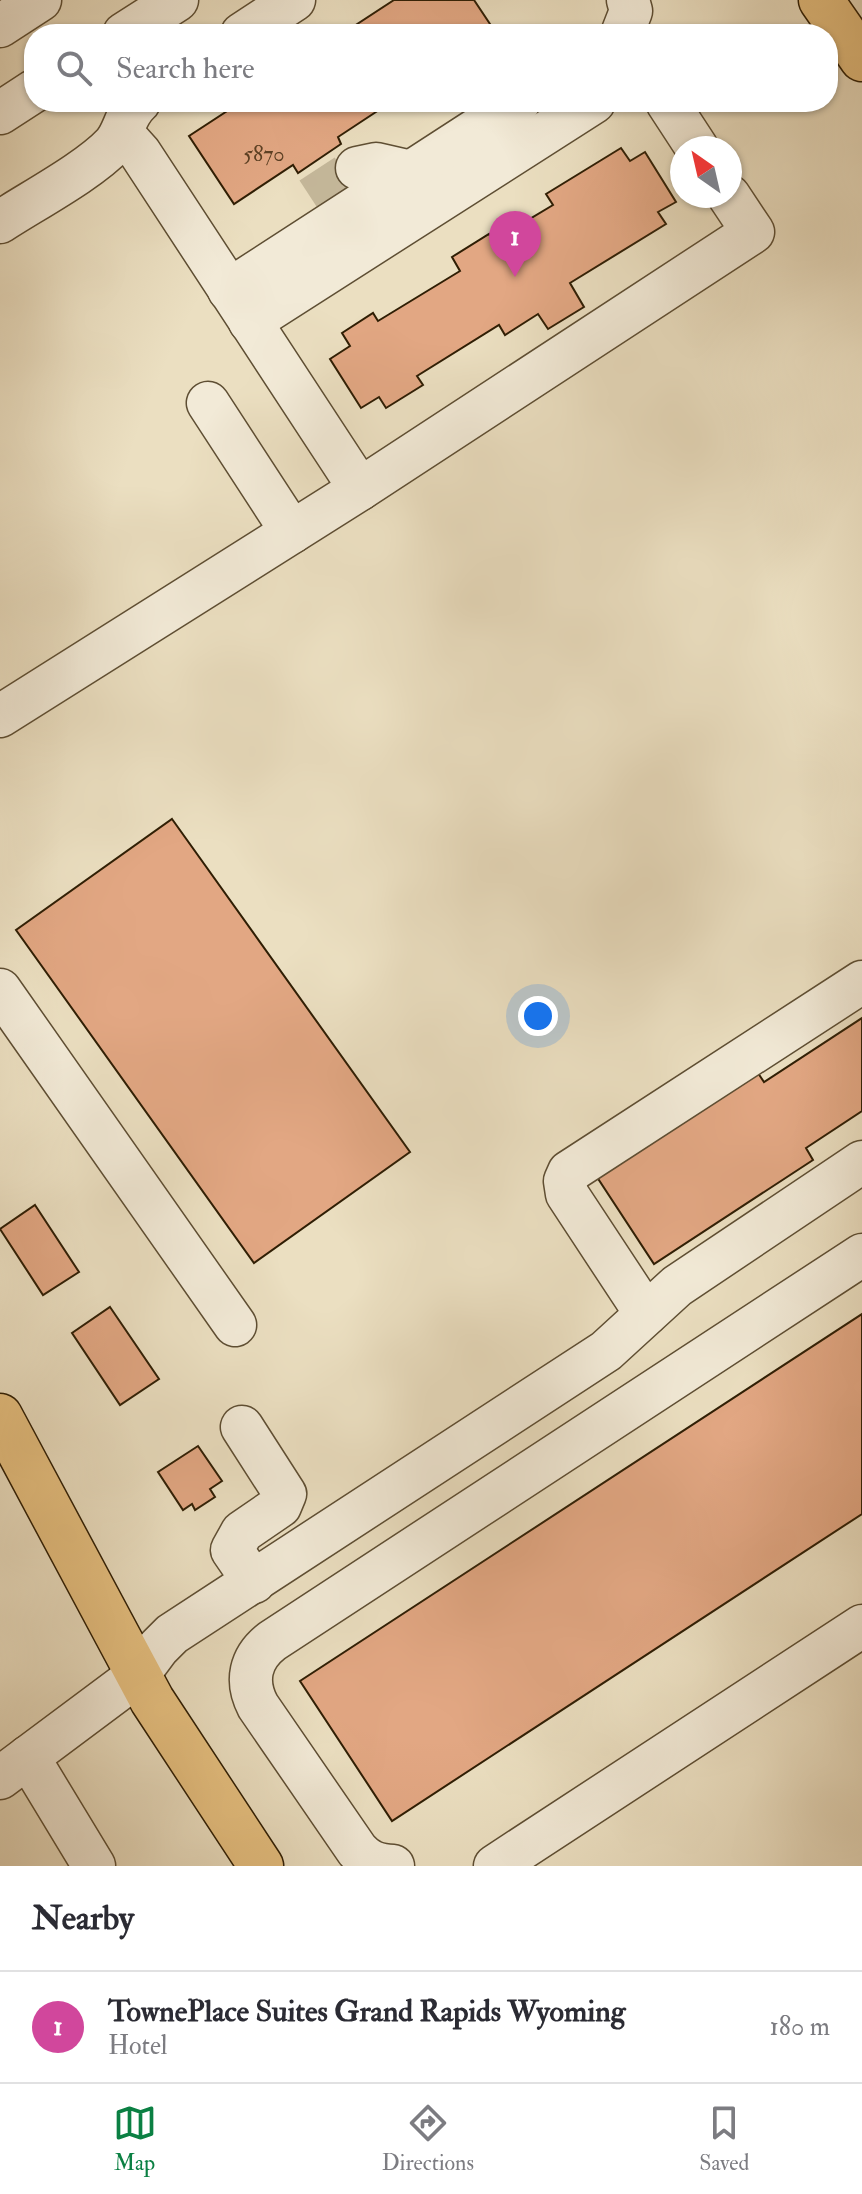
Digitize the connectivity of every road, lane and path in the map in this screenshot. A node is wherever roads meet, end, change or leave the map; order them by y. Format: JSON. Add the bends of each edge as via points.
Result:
{"nodes":[{"id":1,"x":40,"y":0,"type":"edge"},
{"id":2,"x":177,"y":0,"type":"edge"},
{"id":3,"x":294,"y":0,"type":"edge"},
{"id":4,"x":628,"y":0,"type":"edge"},
{"id":5,"x":821,"y":0,"type":"edge"},
{"id":6,"x":130,"y":19,"type":"edge"},
{"id":7,"x":257,"y":24,"type":"edge"},
{"id":8,"x":626,"y":24,"type":"edge"},
{"id":9,"x":838,"y":24,"type":"edge"},
{"id":10,"x":838,"y":24,"type":"edge"},
{"id":11,"x":0,"y":26,"type":"edge"},
{"id":12,"x":862,"y":59,"type":"edge"},
{"id":13,"x":24,"y":97,"type":"edge"},
{"id":14,"x":504,"y":112,"type":"edge"},
{"id":15,"x":577,"y":112,"type":"edge"},
{"id":16,"x":674,"y":112,"type":"edge"},
{"id":17,"x":0,"y":113,"type":"edge"},
{"id":18,"x":130,"y":118,"type":"edge"},
{"id":19,"x":689,"y":136,"type":"edge"},
{"id":20,"x":357,"y":168,"type":"tunnel mouth"},
{"id":21,"x":411,"y":172,"type":"junction"},
{"id":22,"x":311,"y":198,"type":"tunnel mouth"},
{"id":23,"x":737,"y":208,"type":"edge"},
{"id":24,"x":0,"y":222,"type":"edge"},
{"id":25,"x":289,"y":251,"type":"junction"},
{"id":26,"x":240,"y":306,"type":"junction"},
{"id":27,"x":208,"y":403,"type":"dead end"},
{"id":28,"x":360,"y":489,"type":"junction"},
{"id":29,"x":292,"y":532,"type":"junction"},
{"id":30,"x":0,"y":716,"type":"edge"},
{"id":31,"x":862,"y":982,"type":"edge"},
{"id":32,"x":0,"y":990,"type":"edge"},
{"id":33,"x":862,"y":1162,"type":"edge"},
{"id":34,"x":862,"y":1255,"type":"edge"},
{"id":35,"x":646,"y":1314,"type":"junction"},
{"id":36,"x":235,"y":1325,"type":"dead end"},
{"id":37,"x":0,"y":1416,"type":"edge"},
{"id":38,"x":242,"y":1427,"type":"dead end"},
{"id":39,"x":254,"y":1582,"type":"junction"},
{"id":40,"x":862,"y":1626,"type":"edge"},
{"id":41,"x":138,"y":1675,"type":"junction"},
{"id":42,"x":14,"y":1768,"type":"edge"},
{"id":43,"x":94,"y":1866,"type":"edge"},
{"id":44,"x":261,"y":1866,"type":"edge"},
{"id":45,"x":393,"y":1866,"type":"edge"},
{"id":46,"x":495,"y":1866,"type":"edge"}],
"edges":[{"from":1,"to":11,"type":"street"},
{"from":2,"to":6,"type":"street"},
{"from":3,"to":7,"type":"street"},
{"from":4,"to":8,"type":"street"},
{"from":5,"to":9,"type":"main road"},
{"from":10,"to":12,"type":"main road"},
{"from":13,"to":17,"type":"street"},
{"from":14,"to":21,"type":"street"},
{"from":15,"to":26,"type":"street"},
{"from":16,"to":19,"type":"street"},
{"from":18,"to":24,"type":"street","via":[[113,145],[86,167]]},
{"from":18,"to":26,"type":"street","via":[[140,153]]},
{"from":20,"to":21,"type":"street","via":[[376,164]]},
{"from":21,"to":25,"type":"street"},
{"from":22,"to":25,"type":"street"},
{"from":23,"to":28,"type":"street","via":[[753,232]]},
{"from":25,"to":26,"type":"street"},
{"from":26,"to":28,"type":"street"},
{"from":27,"to":29,"type":"street"},
{"from":28,"to":29,"type":"street"},
{"from":29,"to":30,"type":"street"},
{"from":31,"to":35,"type":"street","via":[[569,1172],[567,1194]]},
{"from":32,"to":36,"type":"street"},
{"from":33,"to":35,"type":"street","via":[[677,1286]]},
{"from":34,"to":45,"type":"street","via":[[261,1651],[250,1682],[258,1706],[357,1850],[379,1865]]},
{"from":35,"to":39,"type":"street","via":[[606,1351]]},
{"from":37,"to":41,"type":"main road"},
{"from":38,"to":39,"type":"street","via":[[285,1494],[280,1506],[242,1532],[232,1550]]},
{"from":39,"to":41,"type":"street","via":[[164,1640]]},
{"from":40,"to":46,"type":"street"},
{"from":41,"to":42,"type":"street"},
{"from":41,"to":44,"type":"main road"},
{"from":42,"to":43,"type":"street"}]}
